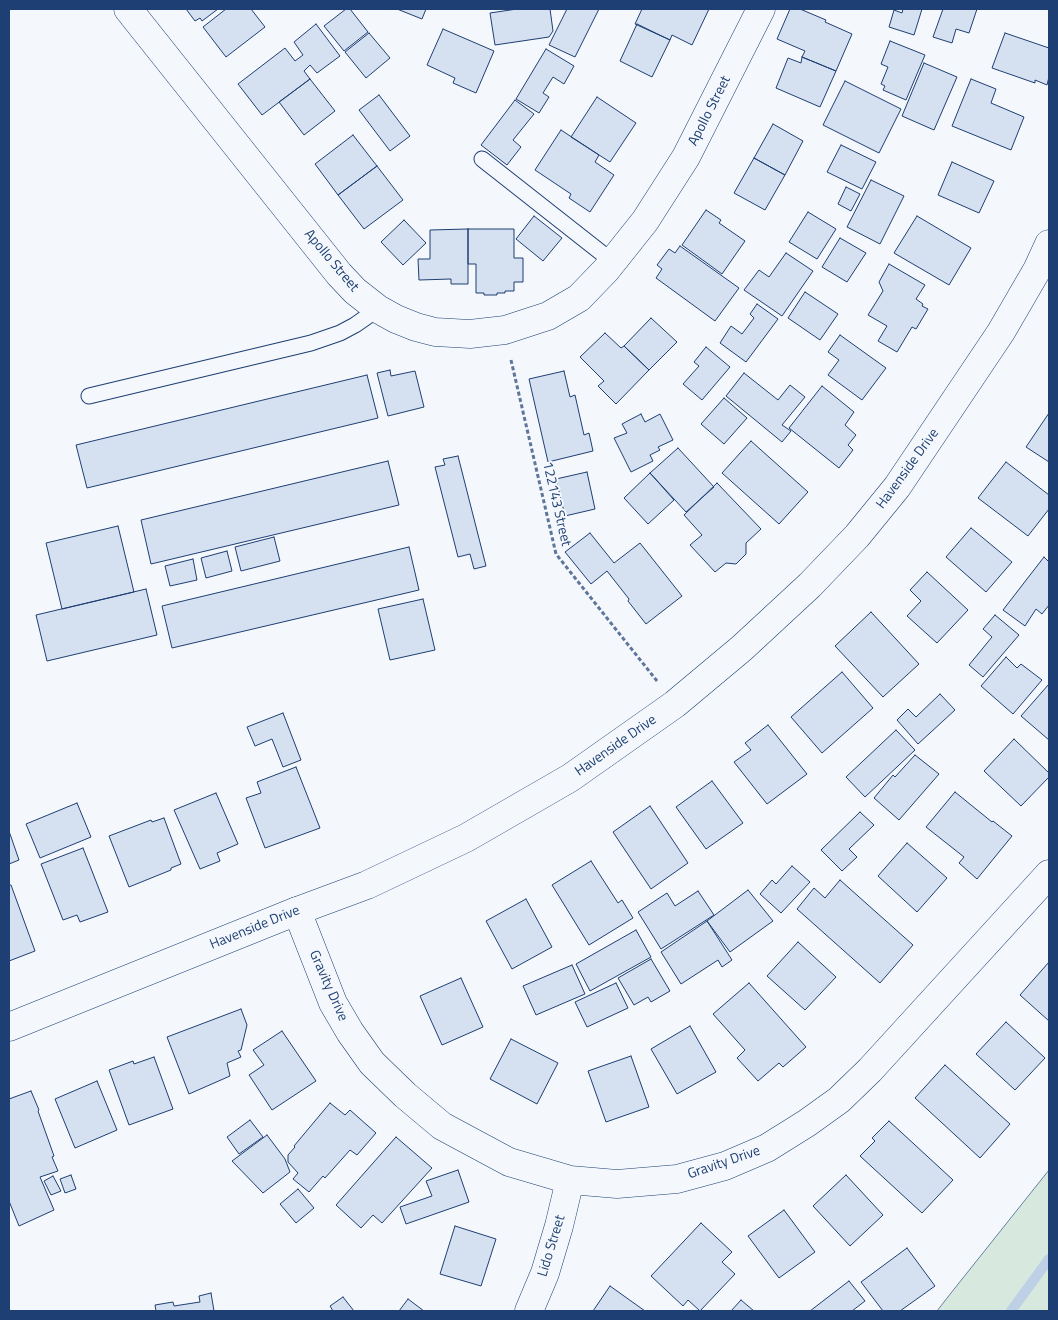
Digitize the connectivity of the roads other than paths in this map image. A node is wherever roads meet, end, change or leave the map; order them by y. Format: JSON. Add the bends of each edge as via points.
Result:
{"nodes":[{"id":1,"x":128,"y":9,"type":"edge"},
{"id":2,"x":761,"y":9,"type":"edge"},
{"id":3,"x":482,"y":159,"type":"dead end"},
{"id":4,"x":1049,"y":244,"type":"edge"},
{"id":5,"x":613,"y":262,"type":"junction"},
{"id":6,"x":378,"y":309,"type":"junction"},
{"id":7,"x":89,"y":396,"type":"dead end"},
{"id":8,"x":1049,"y":874,"type":"edge"},
{"id":9,"x":297,"y":911,"type":"junction"},
{"id":10,"x":9,"y":1027,"type":"edge"},
{"id":11,"x":570,"y":1180,"type":"junction"},
{"id":12,"x":529,"y":1311,"type":"edge"}],
"edges":[{"from":1,"to":6,"type":"street","name":"Apollo Street","via":[[339,274]]},
{"from":2,"to":5,"type":"street","name":"Apollo Street","via":[[686,156],[645,221]]},
{"from":3,"to":5,"type":"lane"},
{"from":4,"to":9,"type":"street","name":"Havenside Drive","via":[[1001,332],[897,487],[857,536],[810,585],[742,648],[675,704],[570,778],[466,838],[367,885]]},
{"from":5,"to":6,"type":"street","name":"Apollo Street","via":[[579,298],[548,316],[504,330],[470,334],[435,332],[396,319]]},
{"from":6,"to":7,"type":"lane","via":[[340,333],[311,343]]},
{"from":8,"to":11,"type":"street","name":"Gravity Drive","via":[[870,1070],[807,1123],[767,1148],[725,1166],[677,1179],[617,1184]]},
{"from":9,"to":10,"type":"street","name":"Havenside Drive"},
{"from":9,"to":11,"type":"street","name":"Gravity Drive","via":[[333,1003],[350,1032],[372,1062],[405,1095],[442,1126],[509,1162]]},
{"from":11,"to":12,"type":"street","name":"Lido Street","via":[[545,1273]]}]}
